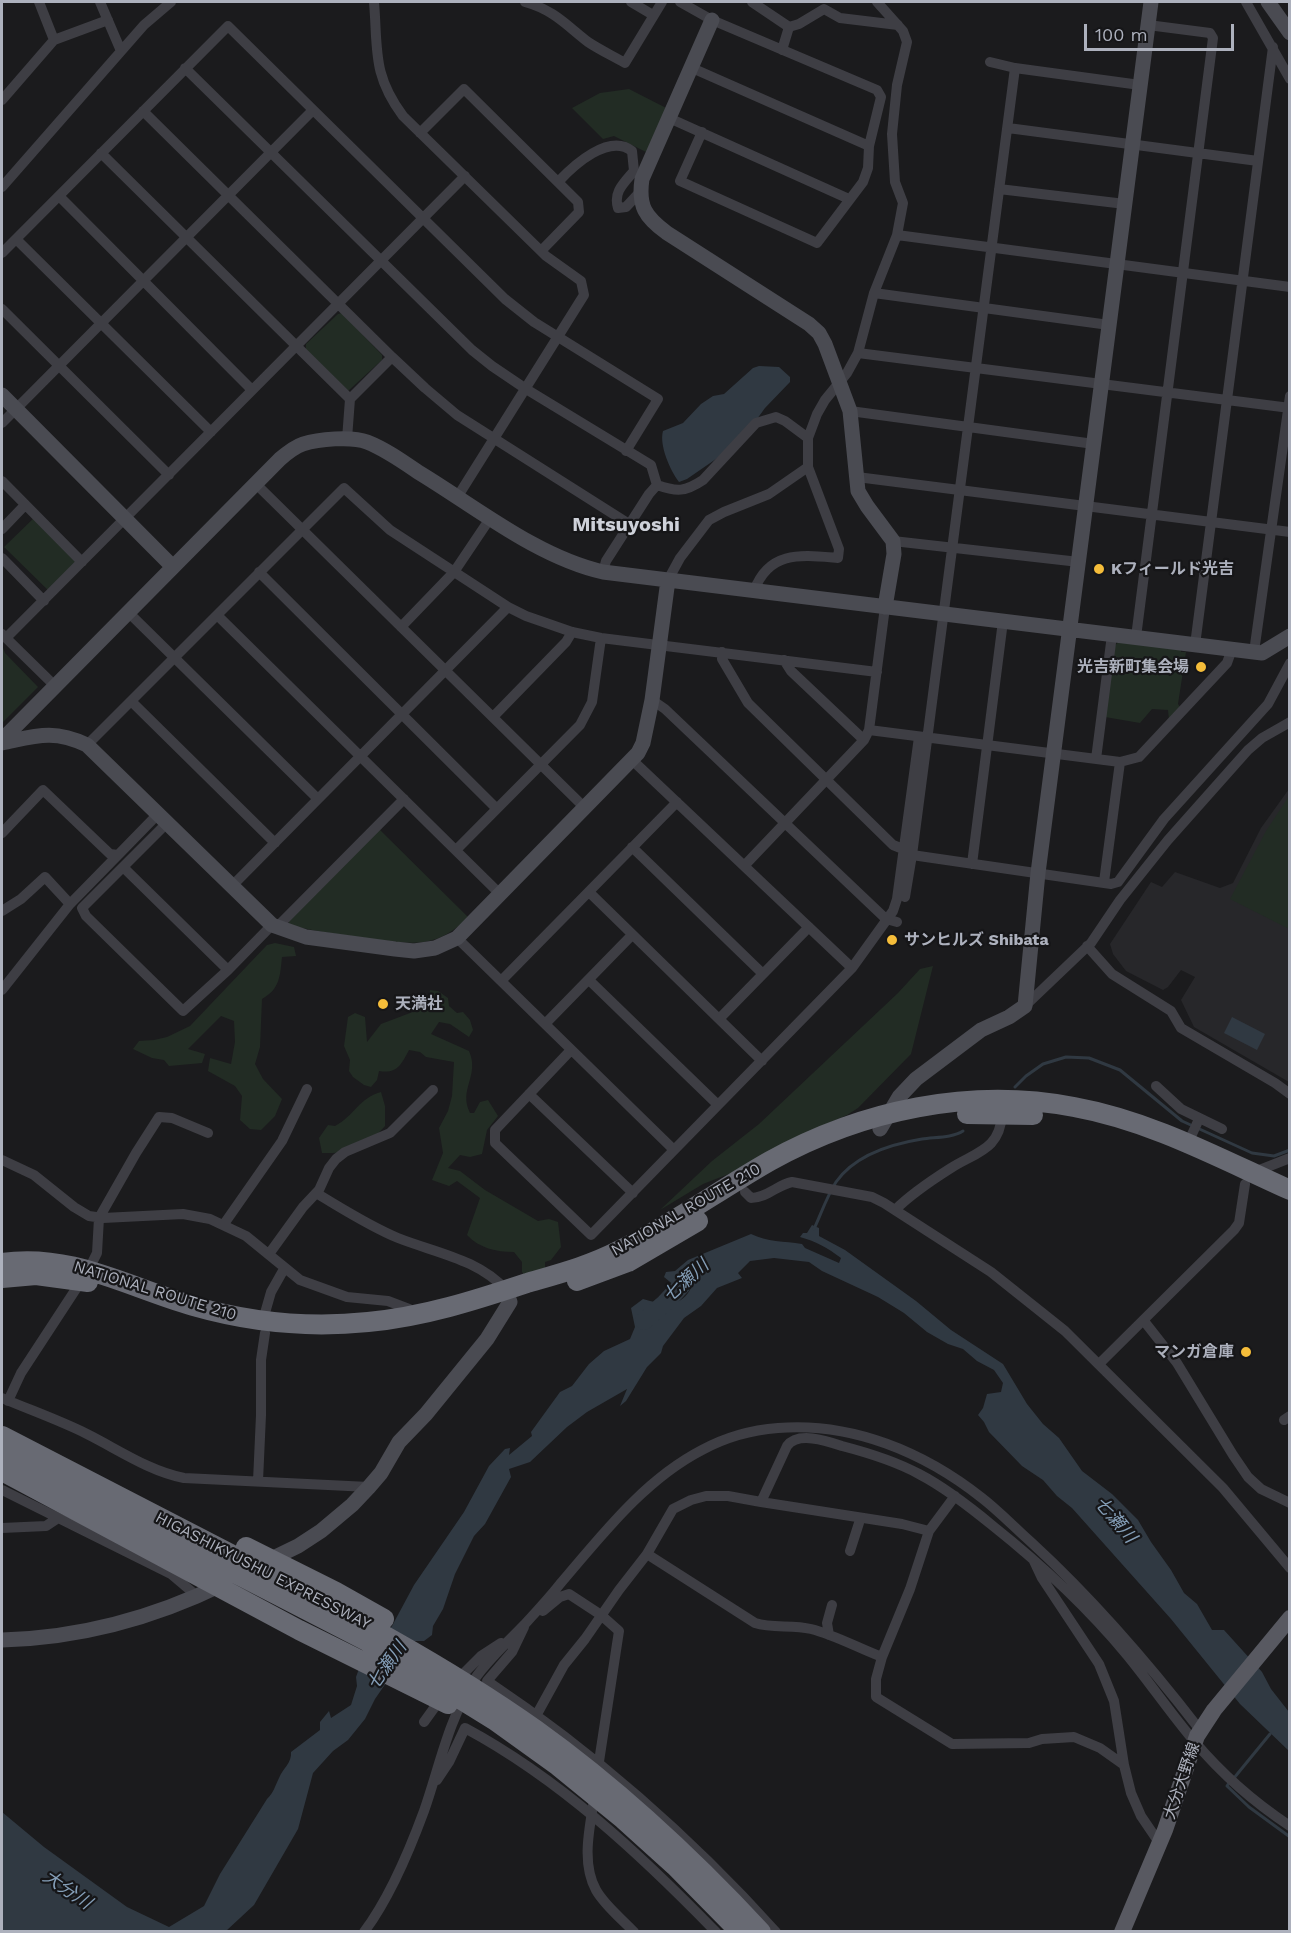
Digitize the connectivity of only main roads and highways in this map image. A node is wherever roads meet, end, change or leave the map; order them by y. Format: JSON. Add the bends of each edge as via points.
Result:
{"nodes":[{"id":1,"x":884,"y":1121,"type":"junction"},
{"id":2,"x":1249,"y":1178,"type":"junction"},
{"id":3,"x":1290,"y":1190,"type":"edge"},
{"id":4,"x":1290,"y":1204,"type":"edge"},
{"id":5,"x":2,"y":1263,"type":"edge"},
{"id":6,"x":86,"y":1275,"type":"junction"},
{"id":7,"x":2,"y":1278,"type":"edge"},
{"id":8,"x":508,"y":1296,"type":"junction"},
{"id":9,"x":264,"y":1326,"type":"junction"},
{"id":10,"x":2,"y":1437,"type":"edge"},
{"id":11,"x":2,"y":1445,"type":"edge"},
{"id":12,"x":2,"y":1453,"type":"edge"},
{"id":13,"x":2,"y":1471,"type":"edge"},
{"id":14,"x":1290,"y":1618,"type":"edge"},
{"id":15,"x":527,"y":1743,"type":"junction"},
{"id":16,"x":598,"y":1771,"type":"junction"},
{"id":17,"x":740,"y":1932,"type":"edge"},
{"id":18,"x":761,"y":1932,"type":"edge"},
{"id":19,"x":1122,"y":1932,"type":"edge"}],
"edges":[{"from":1,"to":2,"type":"highway","name":"NATIONAL ROUTE 210","via":[[968,1114],[1025,1114],[1078,1120],[1126,1132]]},
{"from":1,"to":2,"type":"highway","name":"NATIONAL ROUTE 210","via":[[962,1101],[1071,1106],[1143,1124],[1194,1130]]},
{"from":1,"to":8,"type":"highway","name":"NATIONAL ROUTE 210","via":[[804,1158],[628,1262],[603,1273]]},
{"from":1,"to":8,"type":"highway","name":"NATIONAL ROUTE 210","via":[[848,1125],[798,1146],[604,1258]]},
{"from":2,"to":3,"type":"highway","name":"NATIONAL ROUTE 210"},
{"from":2,"to":4,"type":"highway","name":"NATIONAL ROUTE 210"},
{"from":5,"to":6,"type":"highway","name":"NATIONAL ROUTE 210","via":[[49,1262]]},
{"from":6,"to":7,"type":"highway","name":"NATIONAL ROUTE 210"},
{"from":6,"to":9,"type":"highway","name":"NATIONAL ROUTE 210"},
{"from":8,"to":9,"type":"highway","name":"NATIONAL ROUTE 210","via":[[368,1322]]},
{"from":8,"to":9,"type":"highway","name":"NATIONAL ROUTE 210","via":[[433,1324],[374,1333],[324,1336]]},
{"from":10,"to":16,"type":"highway","name":"HIGASHIKYUSHU EXPRESSWAY","via":[[370,1626],[475,1689]]},
{"from":11,"to":16,"type":"highway","via":[[85,1484],[135,1496],[182,1515],[336,1592],[425,1646]]},
{"from":12,"to":15,"type":"highway","name":"HIGASHIKYUSHU EXPRESSWAY","via":[[365,1640]]},
{"from":13,"to":15,"type":"highway","via":[[299,1630]]},
{"from":14,"to":19,"type":"main road","name":"大分大野線","via":[[1197,1736],[1160,1844]]},
{"from":15,"to":17,"type":"highway","name":"HIGASHIKYUSHU EXPRESSWAY","via":[[589,1790],[675,1866]]},
{"from":16,"to":18,"type":"highway","name":"HIGASHIKYUSHU EXPRESSWAY"}]}
